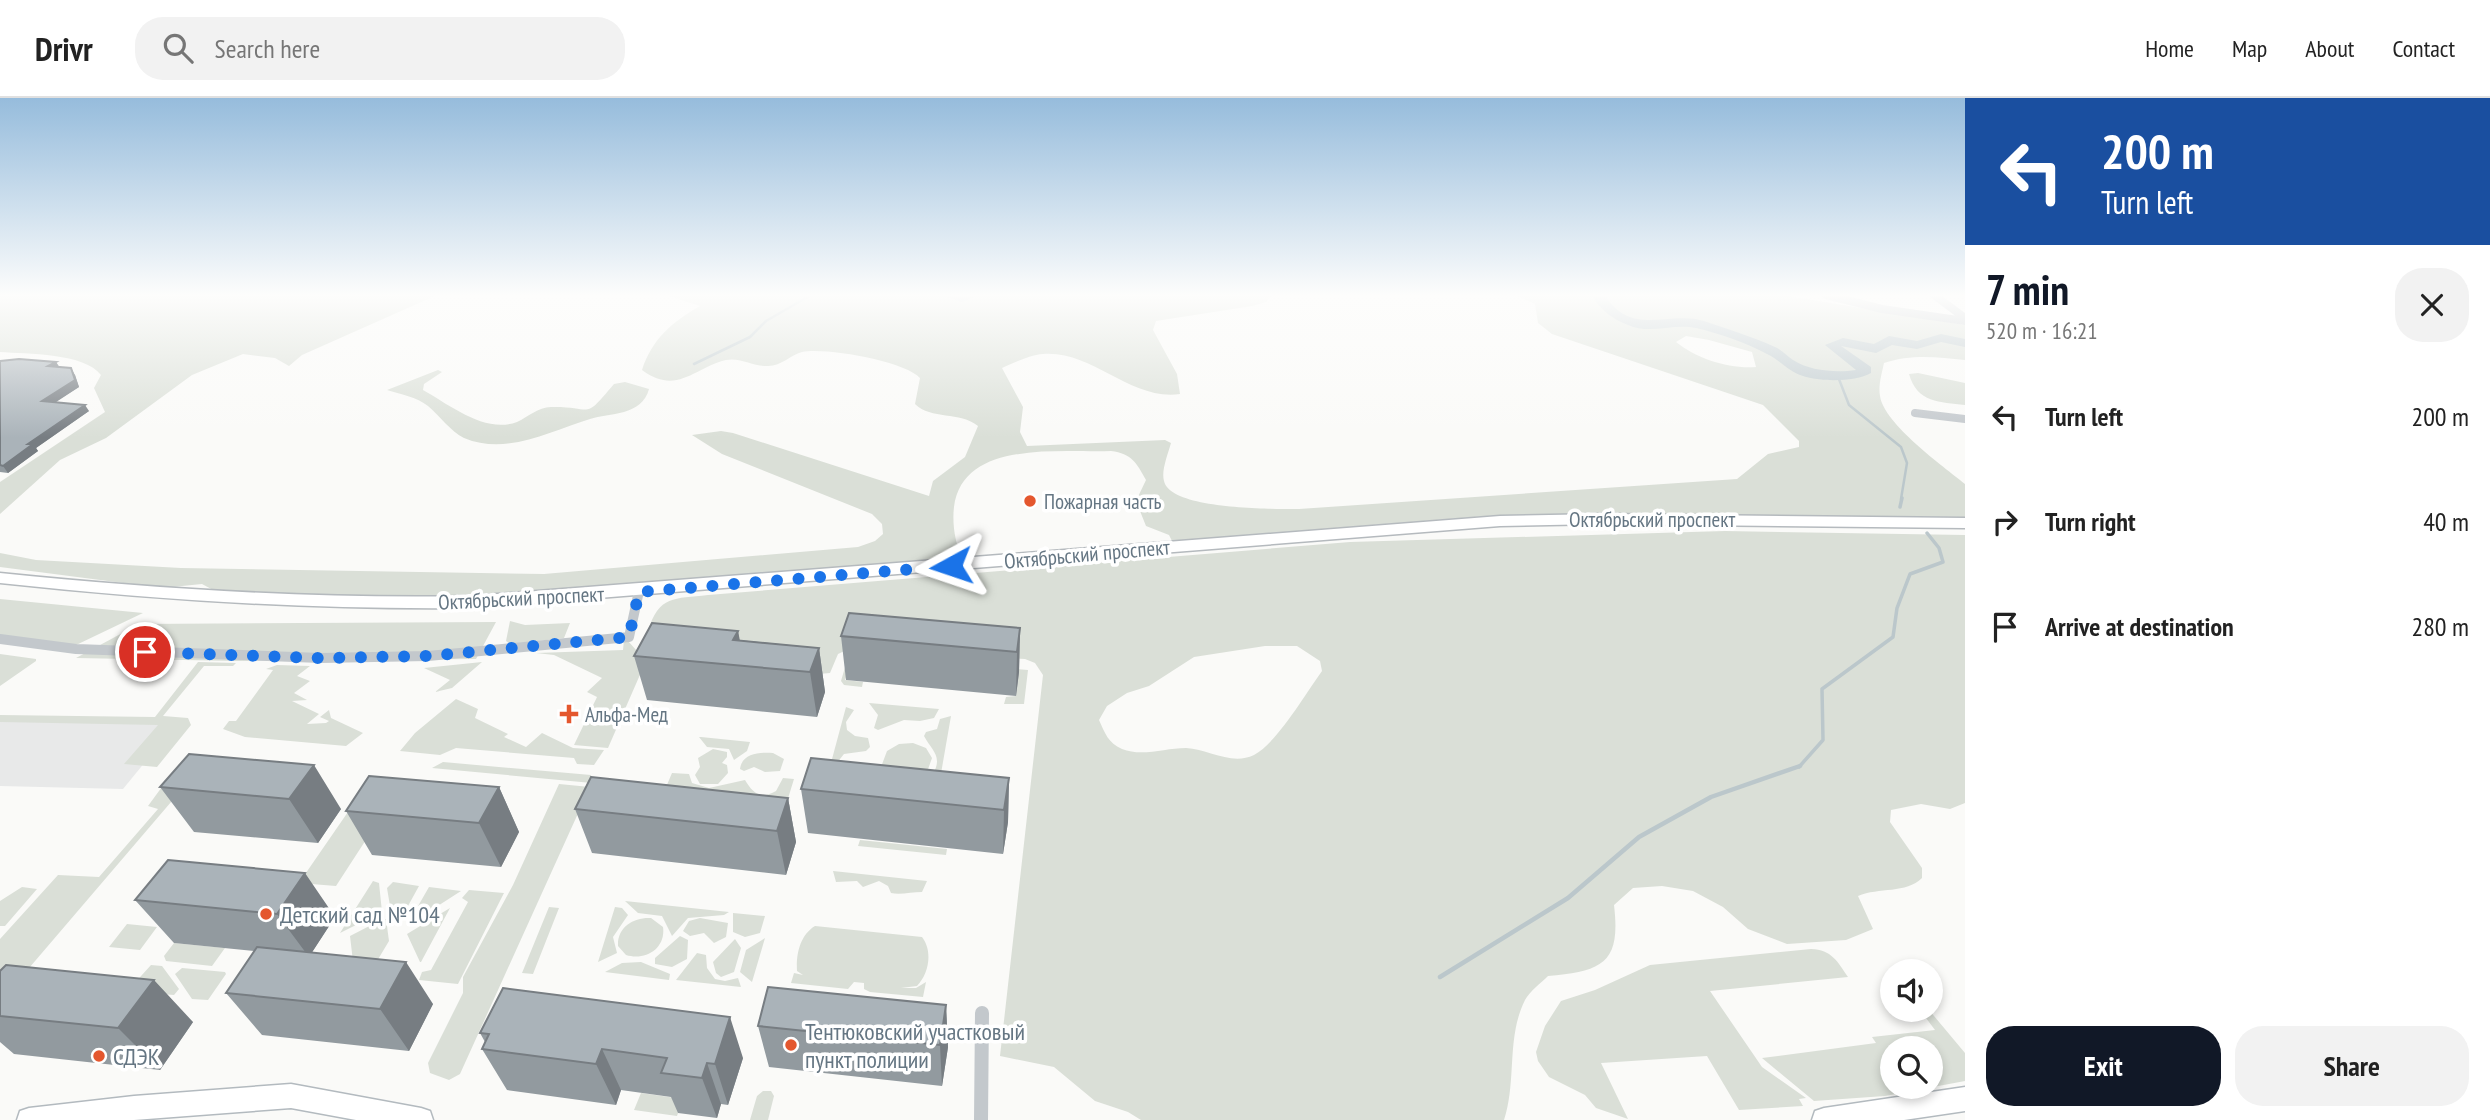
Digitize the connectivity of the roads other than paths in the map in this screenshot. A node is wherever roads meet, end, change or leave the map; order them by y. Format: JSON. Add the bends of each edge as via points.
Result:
{"nodes":[{"id":1,"x":1915,"y":412,"type":"dead end"},
{"id":2,"x":1962,"y":418,"type":"edge"},
{"id":3,"x":1965,"y":430,"type":"edge"},
{"id":4,"x":1965,"y":523,"type":"edge"},
{"id":5,"x":0,"y":578,"type":"edge"},
{"id":6,"x":639,"y":592,"type":"junction"},
{"id":7,"x":0,"y":639,"type":"edge"},
{"id":8,"x":982,"y":1013,"type":"dead end"},
{"id":9,"x":1965,"y":1099,"type":"edge"},
{"id":10,"x":123,"y":1115,"type":"edge"},
{"id":11,"x":29,"y":1120,"type":"edge"},
{"id":12,"x":421,"y":1120,"type":"edge"},
{"id":13,"x":981,"y":1120,"type":"edge"},
{"id":14,"x":1824,"y":1120,"type":"edge"}],
"edges":[{"from":1,"to":2,"type":"street"},
{"from":2,"to":3,"type":"street"},
{"from":4,"to":6,"type":"main road","name":"Октябрьский проспект","via":[[1500,521]]},
{"from":5,"to":6,"type":"main road","name":"Октябрьский проспект","via":[[150,594],[332,604]]},
{"from":6,"to":7,"type":"street","via":[[629,637],[428,656],[321,658],[76,649]]},
{"from":8,"to":13,"type":"street"},
{"from":9,"to":14,"type":"street"},
{"from":10,"to":11,"type":"street"},
{"from":10,"to":12,"type":"street","via":[[291,1096]]}]}
